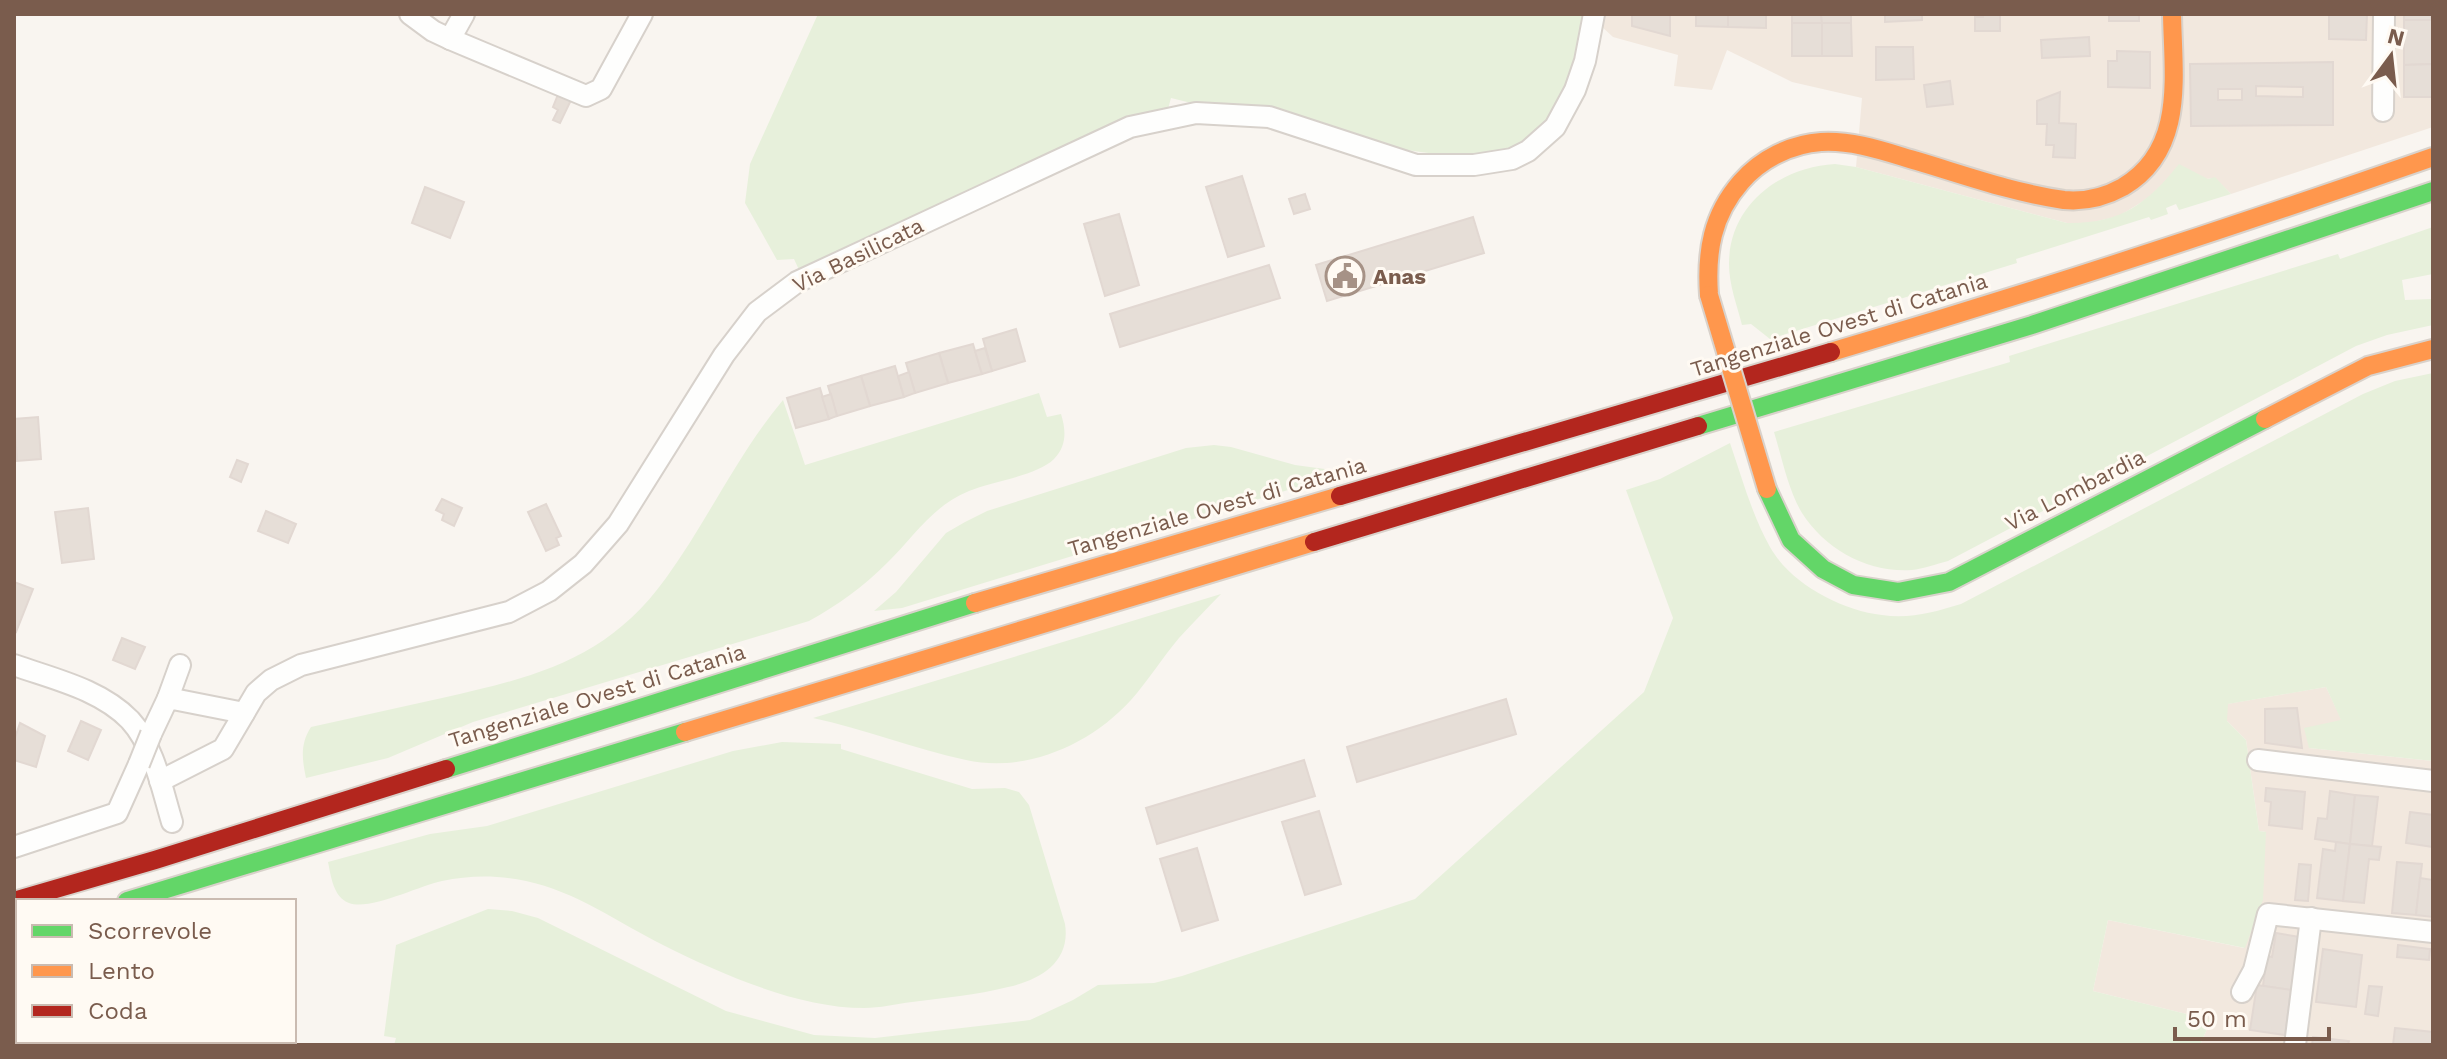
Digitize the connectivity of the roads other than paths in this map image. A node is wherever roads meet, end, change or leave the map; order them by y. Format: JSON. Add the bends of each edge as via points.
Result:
{"nodes":[{"id":1,"x":410,"y":14,"type":"edge"},
{"id":2,"x":464,"y":14,"type":"edge"},
{"id":3,"x":642,"y":14,"type":"edge"},
{"id":4,"x":1594,"y":14,"type":"edge"},
{"id":5,"x":2172,"y":14,"type":"edge"},
{"id":6,"x":2384,"y":14,"type":"edge"},
{"id":7,"x":450,"y":39,"type":"junction"},
{"id":8,"x":2383,"y":111,"type":"dead end"},
{"id":9,"x":2433,"y":157,"type":"edge"},
{"id":10,"x":2433,"y":191,"type":"edge"},
{"id":11,"x":2433,"y":349,"type":"edge"},
{"id":12,"x":14,"y":665,"type":"edge"},
{"id":13,"x":180,"y":665,"type":"dead end"},
{"id":14,"x":168,"y":698,"type":"junction"},
{"id":15,"x":244,"y":713,"type":"junction"},
{"id":16,"x":2258,"y":760,"type":"dead end"},
{"id":17,"x":160,"y":781,"type":"junction"},
{"id":18,"x":2433,"y":781,"type":"edge"},
{"id":19,"x":172,"y":822,"type":"dead end"},
{"id":20,"x":14,"y":847,"type":"edge"},
{"id":21,"x":21,"y":899,"type":"edge"},
{"id":22,"x":134,"y":899,"type":"edge"},
{"id":23,"x":2311,"y":918,"type":"junction"},
{"id":24,"x":2433,"y":932,"type":"edge"},
{"id":25,"x":2242,"y":992,"type":"dead end"},
{"id":26,"x":2295,"y":1045,"type":"edge"}],
"edges":[{"from":1,"to":7,"type":"street"},
{"from":2,"to":7,"type":"street"},
{"from":3,"to":7,"type":"street","via":[[601,89],[586,96]]},
{"from":4,"to":15,"type":"street","name":"Via Basilicata","via":[[1575,90],[1555,127],[1512,159],[1416,165],[1269,117],[1196,113],[1130,127],[797,282],[757,312],[724,355],[618,524],[583,564],[549,591],[509,612],[301,665],[271,680]]},
{"from":5,"to":11,"type":"main road","name":"Via Lombardia","bridge":true,"via":[[2170,128],[2139,176],[2118,191],[2074,201],[2045,197],[1870,148],[1821,142],[1763,163],[1729,196],[1710,236],[1709,295],[1767,489],[1791,540],[1823,569],[1853,585],[1898,592],[1949,582],[2368,366]]},
{"from":6,"to":8,"type":"street"},
{"from":9,"to":21,"type":"main road","name":"Tangenziale Ovest di Catania","via":[[2023,295],[1029,586]]},
{"from":10,"to":22,"type":"main road","via":[[2018,329]]},
{"from":12,"to":17,"type":"street","via":[[106,701],[131,721]]},
{"from":13,"to":14,"type":"street"},
{"from":14,"to":15,"type":"street"},
{"from":14,"to":20,"type":"street","bridge":true,"via":[[117,813]]},
{"from":15,"to":17,"type":"street","name":"Via Basilicata","via":[[223,749]]},
{"from":16,"to":18,"type":"street"},
{"from":17,"to":19,"type":"street"},
{"from":23,"to":24,"type":"street"},
{"from":23,"to":25,"type":"street","via":[[2268,914],[2254,970]]},
{"from":23,"to":26,"type":"street"}]}
